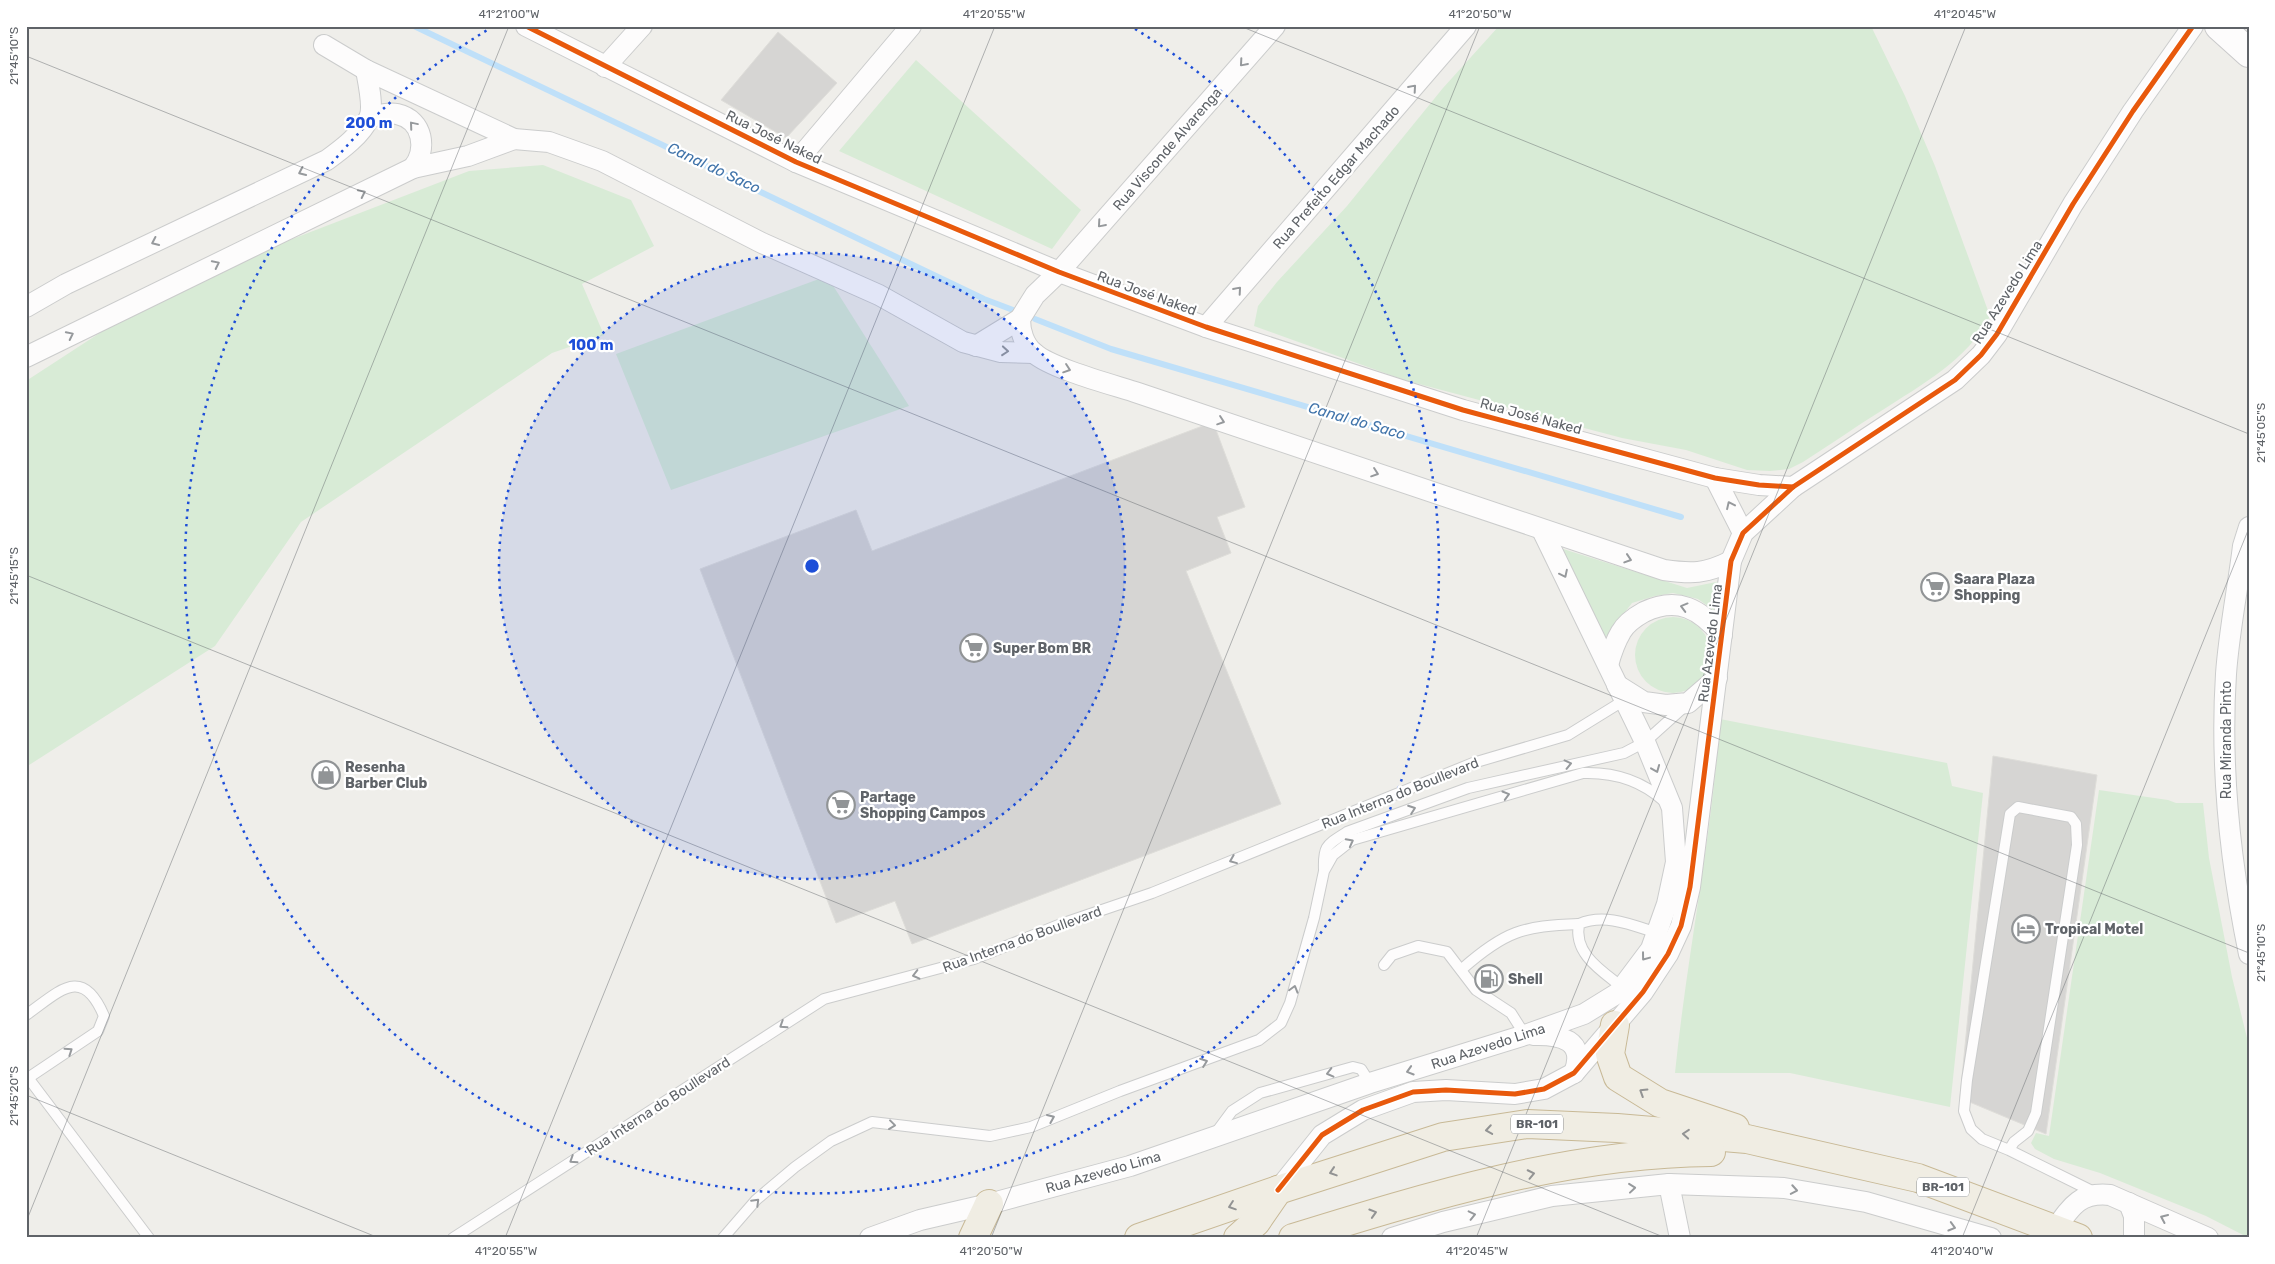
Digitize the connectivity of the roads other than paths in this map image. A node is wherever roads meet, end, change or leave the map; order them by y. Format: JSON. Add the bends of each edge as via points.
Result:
{"nodes":[{"id":1,"x":526,"y":26,"type":"edge"},
{"id":2,"x":642,"y":26,"type":"edge"},
{"id":3,"x":911,"y":26,"type":"edge"},
{"id":4,"x":1275,"y":26,"type":"edge"},
{"id":5,"x":1466,"y":26,"type":"edge"},
{"id":6,"x":2193,"y":26,"type":"edge"},
{"id":7,"x":2219,"y":26,"type":"edge"},
{"id":8,"x":324,"y":45,"type":"dead end"},
{"id":9,"x":2249,"y":53,"type":"edge"},
{"id":10,"x":605,"y":67,"type":"junction"},
{"id":11,"x":366,"y":70,"type":"junction"},
{"id":12,"x":370,"y":117,"type":"junction"},
{"id":13,"x":514,"y":139,"type":"junction"},
{"id":14,"x":796,"y":162,"type":"junction"},
{"id":15,"x":413,"y":168,"type":"junction"},
{"id":16,"x":1059,"y":272,"type":"junction"},
{"id":17,"x":26,"y":307,"type":"edge"},
{"id":18,"x":1020,"y":319,"type":"junction"},
{"id":19,"x":1206,"y":327,"type":"junction"},
{"id":20,"x":976,"y":346,"type":"junction"},
{"id":21,"x":1034,"y":353,"type":"junction"},
{"id":22,"x":26,"y":357,"type":"edge"},
{"id":23,"x":1715,"y":478,"type":"junction"},
{"id":24,"x":1792,"y":487,"type":"junction"},
{"id":25,"x":2249,"y":527,"type":"edge"},
{"id":26,"x":1542,"y":530,"type":"junction"},
{"id":27,"x":1743,"y":533,"type":"junction"},
{"id":28,"x":1731,"y":561,"type":"junction"},
{"id":29,"x":1722,"y":635,"type":"junction"},
{"id":30,"x":1608,"y":665,"type":"junction"},
{"id":31,"x":1717,"y":678,"type":"junction"},
{"id":32,"x":1620,"y":693,"type":"junction"},
{"id":33,"x":1688,"y":703,"type":"junction"},
{"id":34,"x":1645,"y":742,"type":"junction"},
{"id":35,"x":1672,"y":808,"type":"junction"},
{"id":36,"x":1324,"y":871,"type":"junction"},
{"id":37,"x":2244,"y":902,"type":"edge"},
{"id":38,"x":1579,"y":924,"type":"junction"},
{"id":39,"x":1657,"y":933,"type":"junction"},
{"id":40,"x":2249,"y":954,"type":"edge"},
{"id":41,"x":1384,"y":965,"type":"dead end"},
{"id":42,"x":1462,"y":969,"type":"junction"},
{"id":43,"x":1622,"y":987,"type":"junction"},
{"id":44,"x":26,"y":1015,"type":"edge"},
{"id":45,"x":1615,"y":1025,"type":"junction"},
{"id":46,"x":1525,"y":1035,"type":"junction"},
{"id":47,"x":1574,"y":1072,"type":"junction"},
{"id":48,"x":27,"y":1077,"type":"edge"},
{"id":49,"x":1370,"y":1083,"type":"junction"},
{"id":50,"x":1211,"y":1140,"type":"junction"},
{"id":51,"x":2009,"y":1150,"type":"junction"},
{"id":52,"x":1803,"y":1152,"type":"junction"},
{"id":53,"x":1669,"y":1184,"type":"junction"},
{"id":54,"x":1278,"y":1190,"type":"junction"},
{"id":55,"x":2097,"y":1194,"type":"junction"},
{"id":56,"x":2129,"y":1203,"type":"junction"},
{"id":57,"x":989,"y":1204,"type":"junction"},
{"id":58,"x":1444,"y":1230,"type":"edge"},
{"id":59,"x":2067,"y":1233,"type":"edge"},
{"id":60,"x":149,"y":1238,"type":"edge"},
{"id":61,"x":454,"y":1238,"type":"edge"},
{"id":62,"x":723,"y":1238,"type":"edge"},
{"id":63,"x":870,"y":1238,"type":"edge"},
{"id":64,"x":973,"y":1238,"type":"edge"},
{"id":65,"x":1139,"y":1238,"type":"edge"},
{"id":66,"x":1238,"y":1238,"type":"edge"},
{"id":67,"x":1293,"y":1238,"type":"edge"},
{"id":68,"x":1392,"y":1238,"type":"edge"},
{"id":69,"x":1680,"y":1238,"type":"edge"},
{"id":70,"x":1991,"y":1238,"type":"edge"},
{"id":71,"x":2134,"y":1238,"type":"edge"},
{"id":72,"x":2208,"y":1238,"type":"edge"}],
"edges":[{"from":1,"to":10,"type":"street","name":"Rua José Naked"},
{"from":2,"to":10,"type":"street"},
{"from":3,"to":14,"type":"street"},
{"from":4,"to":16,"type":"street","name":"Rua Visconde Alvarenga","one_way":true},
{"from":19,"to":5,"type":"street","name":"Rua Prefeito Edgar Machado","one_way":true},
{"from":6,"to":24,"type":"street","name":"Rua Azevedo Lima","via":[[2073,204],[1981,356],[1955,380]]},
{"from":7,"to":9,"type":"main road"},
{"from":8,"to":11,"type":"street"},
{"from":10,"to":14,"type":"street","name":"Rua José Naked"},
{"from":11,"to":12,"type":"street"},
{"from":11,"to":13,"type":"street"},
{"from":15,"to":12,"type":"street","one_way":true,"via":[[422,149],[422,138],[417,128],[399,115],[389,113]]},
{"from":12,"to":17,"type":"street","one_way":true,"via":[[346,145],[327,160],[66,284]]},
{"from":13,"to":15,"type":"street","via":[[468,156]]},
{"from":13,"to":20,"type":"street","via":[[549,142],[602,160],[762,243],[879,295],[962,342]]},
{"from":14,"to":16,"type":"street","name":"Rua José Naked"},
{"from":22,"to":15,"type":"street","one_way":true},
{"from":16,"to":18,"type":"street","name":"Rua Visconde Alvarenga","via":[[1035,294]]},
{"from":16,"to":19,"type":"street","name":"Rua José Naked"},
{"from":18,"to":20,"type":"street"},
{"from":18,"to":21,"type":"street","via":[[1023,337]]},
{"from":19,"to":23,"type":"street","name":"Rua José Naked","via":[[1463,410]]},
{"from":20,"to":21,"type":"street","one_way":true,"via":[[1001,352]]},
{"from":21,"to":26,"type":"street","one_way":true,"via":[[1056,365]]},
{"from":23,"to":24,"type":"street","name":"Rua José Naked"},
{"from":27,"to":23,"type":"street","one_way":true},
{"from":24,"to":27,"type":"street","name":"Rua Azevedo Lima"},
{"from":25,"to":37,"type":"street","name":"Rua Miranda Pinto","via":[[2243,546],[2226,674],[2225,796]]},
{"from":26,"to":28,"type":"street","one_way":true,"via":[[1664,570],[1695,574]]},
{"from":26,"to":30,"type":"street","name":"Rua Azevedo Lima","one_way":true},
{"from":27,"to":28,"type":"street","name":"Rua Azevedo Lima"},
{"from":28,"to":29,"type":"street","name":"Rua Azevedo Lima"},
{"from":29,"to":30,"type":"street","one_way":true,"via":[[1698,612],[1669,604],[1653,608],[1636,616],[1622,630]]},
{"from":29,"to":31,"type":"street","name":"Rua Azevedo Lima"},
{"from":30,"to":32,"type":"street","name":"Rua Azevedo Lima"},
{"from":31,"to":33,"type":"street"},
{"from":31,"to":45,"type":"street","name":"Rua Azevedo Lima","via":[[1698,836],[1681,926],[1668,954],[1643,992]]},
{"from":32,"to":33,"type":"street","via":[[1644,702]]},
{"from":32,"to":34,"type":"street","name":"Rua Azevedo Lima"},
{"from":32,"to":61,"type":"lane","name":"Rua Interna do Boullevard","one_way":true,"via":[[1568,735],[1473,763],[1152,893],[1060,924],[974,959],[824,998]]},
{"from":33,"to":34,"type":"lane"},
{"from":34,"to":35,"type":"street","name":"Rua Azevedo Lima","one_way":true},
{"from":36,"to":34,"type":"lane","one_way":true,"via":[[1323,852],[1331,842],[1347,832],[1468,788],[1624,753]]},
{"from":36,"to":35,"type":"lane","name":"Rua Interna do Boullevard","one_way":true,"via":[[1340,848],[1370,833],[1583,773],[1635,781],[1652,790]]},
{"from":35,"to":39,"type":"street","name":"Rua Azevedo Lima","via":[[1676,862]]},
{"from":62,"to":36,"type":"lane","name":"Rua Interna do Boullevard","one_way":true,"via":[[756,1200],[795,1167],[831,1140],[872,1122],[990,1136],[1031,1126],[1259,1040],[1281,1023],[1290,1003]]},
{"from":37,"to":40,"type":"street","name":"Rua Miranda Pinto"},
{"from":38,"to":39,"type":"lane","via":[[1591,919],[1613,920]]},
{"from":38,"to":42,"type":"lane","via":[[1539,926],[1505,936]]},
{"from":38,"to":43,"type":"lane","via":[[1577,934],[1588,961]]},
{"from":39,"to":43,"type":"street","name":"Rua Azevedo Lima","one_way":true,"via":[[1651,949]]},
{"from":41,"to":42,"type":"lane","via":[[1392,956],[1418,946],[1447,952]]},
{"from":42,"to":46,"type":"lane","via":[[1476,990],[1511,1013]]},
{"from":43,"to":46,"type":"street","name":"Rua Azevedo Lima","via":[[1618,993],[1584,1014]]},
{"from":48,"to":44,"type":"lane","one_way":true,"via":[[98,1031],[104,1016],[90,990],[76,985],[64,989]]},
{"from":45,"to":47,"type":"street","name":"Rua Azevedo Lima"},
{"from":52,"to":45,"type":"highway","one_way":true,"via":[[1660,1102],[1618,1077],[1610,1054]]},
{"from":46,"to":47,"type":"street","via":[[1563,1037],[1576,1047],[1579,1060]]},
{"from":46,"to":49,"type":"street","name":"Rua Azevedo Lima","one_way":true},
{"from":47,"to":54,"type":"street","name":"Rua Azevedo Lima","via":[[1544,1089],[1515,1094],[1446,1090],[1413,1092],[1363,1110],[1322,1135]]},
{"from":48,"to":60,"type":"lane"},
{"from":49,"to":50,"type":"street","name":"Rua Azevedo Lima"},
{"from":49,"to":50,"type":"lane","one_way":true,"via":[[1361,1069],[1353,1067],[1260,1093],[1232,1111]]},
{"from":50,"to":57,"type":"street","name":"Rua Azevedo Lima","via":[[1130,1166]]},
{"from":51,"to":51,"type":"lane","via":[[2028,1131],[2036,1113],[2076,845],[2076,824],[2070,817],[2018,808],[2010,814],[1964,1111],[1971,1129],[1982,1139]]},
{"from":51,"to":55,"type":"lane"},
{"from":52,"to":54,"type":"highway","number":"BR-101","one_way":true,"via":[[1747,1139],[1527,1124],[1443,1137]]},
{"from":52,"to":59,"type":"highway","number":"BR-101","via":[[1918,1178]]},
{"from":67,"to":52,"type":"highway","number":"BR-101","one_way":true,"via":[[1430,1196],[1587,1162],[1673,1152]]},
{"from":58,"to":53,"type":"street","one_way":true,"via":[[1552,1196]]},
{"from":53,"to":69,"type":"street"},
{"from":53,"to":70,"type":"street","one_way":true,"via":[[1784,1188],[1866,1202]]},
{"from":54,"to":65,"type":"highway","number":"BR-101","one_way":true},
{"from":54,"to":66,"type":"highway","via":[[1256,1222]]},
{"from":55,"to":56,"type":"street","via":[[2110,1195]]},
{"from":55,"to":59,"type":"street","via":[[2071,1206]]},
{"from":56,"to":71,"type":"street","via":[[2134,1216]]},
{"from":72,"to":56,"type":"street","one_way":true},
{"from":57,"to":63,"type":"street","name":"Rua Azevedo Lima","via":[[920,1220]]},
{"from":57,"to":64,"type":"highway"},
{"from":58,"to":68,"type":"street"}]}
